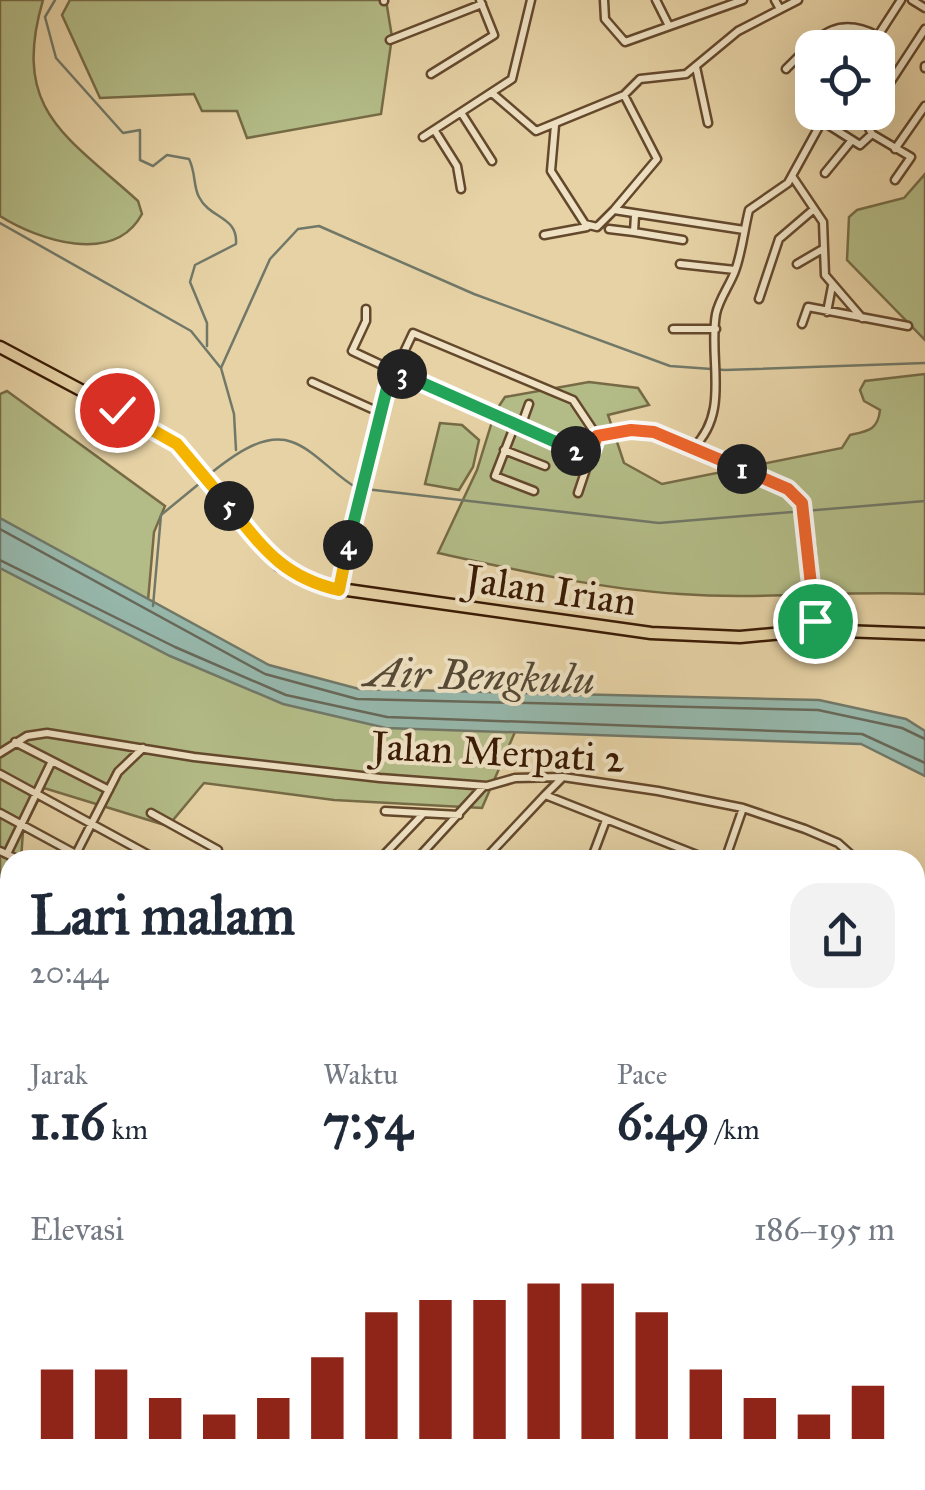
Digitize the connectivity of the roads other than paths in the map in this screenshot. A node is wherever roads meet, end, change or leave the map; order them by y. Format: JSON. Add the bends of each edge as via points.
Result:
{"nodes":[{"id":1,"x":531,"y":0,"type":"edge"},
{"id":2,"x":604,"y":0,"type":"edge"},
{"id":3,"x":656,"y":0,"type":"edge"},
{"id":4,"x":743,"y":0,"type":"edge"},
{"id":5,"x":775,"y":0,"type":"edge"},
{"id":6,"x":798,"y":0,"type":"edge"},
{"id":7,"x":900,"y":0,"type":"edge"},
{"id":8,"x":912,"y":0,"type":"edge"},
{"id":9,"x":481,"y":2,"type":"edge"},
{"id":10,"x":925,"y":8,"type":"edge"},
{"id":11,"x":780,"y":9,"type":"junction"},
{"id":12,"x":669,"y":26,"type":"junction"},
{"id":13,"x":925,"y":29,"type":"edge"},
{"id":14,"x":835,"y":30,"type":"edge"},
{"id":15,"x":864,"y":30,"type":"edge"},
{"id":16,"x":882,"y":30,"type":"edge"},
{"id":17,"x":390,"y":40,"type":"dead end"},
{"id":18,"x":795,"y":62,"type":"edge"},
{"id":19,"x":696,"y":67,"type":"junction"},
{"id":20,"x":786,"y":69,"type":"dead end"},
{"id":21,"x":431,"y":74,"type":"dead end"},
{"id":22,"x":895,"y":75,"type":"edge"},
{"id":23,"x":492,"y":94,"type":"junction"},
{"id":24,"x":624,"y":95,"type":"junction"},
{"id":25,"x":925,"y":106,"type":"edge"},
{"id":26,"x":462,"y":114,"type":"junction"},
{"id":27,"x":708,"y":123,"type":"dead end"},
{"id":28,"x":556,"y":124,"type":"junction"},
{"id":29,"x":817,"y":130,"type":"edge"},
{"id":30,"x":836,"y":130,"type":"edge"},
{"id":31,"x":870,"y":130,"type":"edge"},
{"id":32,"x":434,"y":132,"type":"junction"},
{"id":33,"x":872,"y":134,"type":"junction"},
{"id":34,"x":423,"y":137,"type":"dead end"},
{"id":35,"x":852,"y":140,"type":"junction"},
{"id":36,"x":895,"y":149,"type":"junction"},
{"id":37,"x":561,"y":159,"type":"dead end"},
{"id":38,"x":492,"y":161,"type":"dead end"},
{"id":39,"x":550,"y":166,"type":"junction"},
{"id":40,"x":825,"y":174,"type":"dead end"},
{"id":41,"x":792,"y":176,"type":"junction"},
{"id":42,"x":895,"y":180,"type":"dead end"},
{"id":43,"x":461,"y":189,"type":"dead end"},
{"id":44,"x":814,"y":209,"type":"junction"},
{"id":45,"x":614,"y":210,"type":"junction"},
{"id":46,"x":636,"y":215,"type":"junction"},
{"id":47,"x":587,"y":227,"type":"junction"},
{"id":48,"x":609,"y":229,"type":"dead end"},
{"id":49,"x":744,"y":230,"type":"junction"},
{"id":50,"x":634,"y":232,"type":"junction"},
{"id":51,"x":544,"y":235,"type":"dead end"},
{"id":52,"x":683,"y":240,"type":"dead end"},
{"id":53,"x":822,"y":249,"type":"junction"},
{"id":54,"x":680,"y":264,"type":"dead end"},
{"id":55,"x":797,"y":264,"type":"dead end"},
{"id":56,"x":735,"y":270,"type":"junction"},
{"id":57,"x":832,"y":284,"type":"junction"},
{"id":58,"x":759,"y":298,"type":"dead end"},
{"id":59,"x":366,"y":309,"type":"dead end"},
{"id":60,"x":827,"y":312,"type":"junction"},
{"id":61,"x":862,"y":318,"type":"junction"},
{"id":62,"x":802,"y":324,"type":"dead end"},
{"id":63,"x":908,"y":326,"type":"dead end"},
{"id":64,"x":674,"y":328,"type":"dead end"},
{"id":65,"x":716,"y":329,"type":"junction"},
{"id":66,"x":0,"y":347,"type":"edge"},
{"id":67,"x":394,"y":371,"type":"junction"},
{"id":68,"x":312,"y":382,"type":"dead end"},
{"id":69,"x":529,"y":404,"type":"dead end"},
{"id":70,"x":382,"y":414,"type":"junction"},
{"id":71,"x":517,"y":428,"type":"junction"},
{"id":72,"x":597,"y":436,"type":"junction"},
{"id":73,"x":694,"y":448,"type":"junction"},
{"id":74,"x":504,"y":450,"type":"junction"},
{"id":75,"x":590,"y":456,"type":"junction"},
{"id":76,"x":545,"y":466,"type":"dead end"},
{"id":77,"x":534,"y":491,"type":"dead end"},
{"id":78,"x":578,"y":493,"type":"dead end"},
{"id":79,"x":339,"y":590,"type":"junction"},
{"id":80,"x":815,"y":630,"type":"junction"},
{"id":81,"x":925,"y":634,"type":"edge"},
{"id":82,"x":15,"y":742,"type":"junction"},
{"id":83,"x":143,"y":748,"type":"junction"},
{"id":84,"x":0,"y":753,"type":"edge"},
{"id":85,"x":52,"y":761,"type":"junction"},
{"id":86,"x":0,"y":774,"type":"edge"},
{"id":87,"x":563,"y":777,"type":"junction"},
{"id":88,"x":484,"y":786,"type":"junction"},
{"id":89,"x":36,"y":790,"type":"junction"},
{"id":90,"x":109,"y":790,"type":"junction"},
{"id":91,"x":546,"y":795,"type":"junction"},
{"id":92,"x":743,"y":808,"type":"junction"},
{"id":93,"x":385,"y":811,"type":"dead end"},
{"id":94,"x":0,"y":813,"type":"edge"},
{"id":95,"x":424,"y":813,"type":"junction"},
{"id":96,"x":151,"y":814,"type":"dead end"},
{"id":97,"x":460,"y":815,"type":"junction"},
{"id":98,"x":606,"y":820,"type":"junction"},
{"id":99,"x":20,"y":822,"type":"junction"},
{"id":100,"x":93,"y":823,"type":"junction"},
{"id":101,"x":4,"y":850,"type":"edge"},
{"id":102,"x":69,"y":850,"type":"edge"},
{"id":103,"x":82,"y":850,"type":"edge"},
{"id":104,"x":140,"y":850,"type":"edge"},
{"id":105,"x":218,"y":850,"type":"edge"},
{"id":106,"x":389,"y":850,"type":"edge"},
{"id":107,"x":426,"y":850,"type":"edge"},
{"id":108,"x":494,"y":850,"type":"edge"},
{"id":109,"x":594,"y":850,"type":"edge"},
{"id":110,"x":684,"y":850,"type":"edge"},
{"id":111,"x":728,"y":850,"type":"edge"},
{"id":112,"x":844,"y":850,"type":"edge"}],
"edges":[{"from":1,"to":23,"type":"street","via":[[516,72]]},
{"from":2,"to":12,"type":"street","via":[[605,19],[620,41]]},
{"from":3,"to":12,"type":"street"},
{"from":4,"to":12,"type":"street"},
{"from":5,"to":11,"type":"street"},
{"from":6,"to":11,"type":"street"},
{"from":7,"to":16,"type":"street"},
{"from":8,"to":10,"type":"street"},
{"from":9,"to":17,"type":"street"},
{"from":9,"to":21,"type":"street","via":[[494,35]]},
{"from":11,"to":19,"type":"street","via":[[731,36]]},
{"from":13,"to":22,"type":"street"},
{"from":14,"to":15,"type":"street"},
{"from":18,"to":20,"type":"street"},
{"from":19,"to":24,"type":"street","via":[[678,76],[640,79]]},
{"from":19,"to":27,"type":"street"},
{"from":23,"to":26,"type":"street"},
{"from":23,"to":28,"type":"street","via":[[535,131]]},
{"from":24,"to":28,"type":"street"},
{"from":24,"to":45,"type":"street","via":[[657,159]]},
{"from":25,"to":36,"type":"street"},
{"from":26,"to":32,"type":"street"},
{"from":26,"to":38,"type":"street"},
{"from":28,"to":39,"type":"street"},
{"from":29,"to":41,"type":"street"},
{"from":30,"to":35,"type":"street"},
{"from":31,"to":33,"type":"street"},
{"from":32,"to":34,"type":"street"},
{"from":32,"to":43,"type":"street","via":[[459,169]]},
{"from":33,"to":35,"type":"street","via":[[861,145]]},
{"from":33,"to":36,"type":"street"},
{"from":35,"to":40,"type":"street"},
{"from":36,"to":42,"type":"street","via":[[912,158]]},
{"from":37,"to":39,"type":"street"},
{"from":39,"to":47,"type":"street"},
{"from":41,"to":44,"type":"street"},
{"from":41,"to":49,"type":"street","via":[[752,206]]},
{"from":44,"to":53,"type":"street","via":[[823,224]]},
{"from":44,"to":58,"type":"street","via":[[779,238]]},
{"from":45,"to":46,"type":"street"},
{"from":45,"to":47,"type":"street","via":[[602,224]]},
{"from":46,"to":49,"type":"street"},
{"from":46,"to":50,"type":"street"},
{"from":47,"to":51,"type":"street"},
{"from":48,"to":50,"type":"street"},
{"from":49,"to":56,"type":"street"},
{"from":50,"to":52,"type":"street"},
{"from":53,"to":55,"type":"street"},
{"from":53,"to":57,"type":"street"},
{"from":54,"to":56,"type":"street"},
{"from":56,"to":65,"type":"street"},
{"from":57,"to":60,"type":"street"},
{"from":57,"to":61,"type":"street"},
{"from":59,"to":67,"type":"street","via":[[352,351]]},
{"from":60,"to":61,"type":"street"},
{"from":60,"to":62,"type":"street","via":[[807,307]]},
{"from":61,"to":63,"type":"street"},
{"from":64,"to":65,"type":"street"},
{"from":65,"to":73,"type":"street","via":[[712,421]]},
{"from":66,"to":79,"type":"main road","name":"Jalan Irian","via":[[167,436],[287,572]]},
{"from":67,"to":70,"type":"street"},
{"from":67,"to":71,"type":"street"},
{"from":67,"to":72,"type":"street","via":[[412,334],[422,333],[573,400]]},
{"from":68,"to":70,"type":"street"},
{"from":69,"to":71,"type":"street"},
{"from":70,"to":79,"type":"street"},
{"from":71,"to":74,"type":"street"},
{"from":71,"to":75,"type":"street"},
{"from":72,"to":73,"type":"street","via":[[641,430]]},
{"from":72,"to":75,"type":"street"},
{"from":73,"to":80,"type":"street","via":[[788,489],[805,511]]},
{"from":74,"to":76,"type":"street"},
{"from":74,"to":77,"type":"street","via":[[496,478]]},
{"from":75,"to":78,"type":"street"},
{"from":79,"to":80,"type":"main road","name":"Jalan Irian","via":[[684,636]]},
{"from":80,"to":81,"type":"main road","name":"Jalan Irian"},
{"from":82,"to":83,"type":"street","name":"Jalan Merpati 2","via":[[47,733]]},
{"from":82,"to":84,"type":"street"},
{"from":82,"to":85,"type":"street"},
{"from":83,"to":88,"type":"street","name":"Jalan Merpati 2"},
{"from":83,"to":90,"type":"street"},
{"from":85,"to":89,"type":"street"},
{"from":85,"to":90,"type":"street"},
{"from":86,"to":89,"type":"street"},
{"from":87,"to":88,"type":"street","name":"Jalan Merpati 2"},
{"from":87,"to":91,"type":"street"},
{"from":87,"to":92,"type":"street","name":"Jalan Merpati 2"},
{"from":88,"to":97,"type":"street"},
{"from":89,"to":99,"type":"street"},
{"from":89,"to":100,"type":"street"},
{"from":90,"to":100,"type":"street"},
{"from":91,"to":98,"type":"street"},
{"from":91,"to":108,"type":"street"},
{"from":92,"to":111,"type":"street"},
{"from":92,"to":112,"type":"street","name":"Jalan Merpati 2"},
{"from":93,"to":95,"type":"street"},
{"from":94,"to":99,"type":"street"},
{"from":95,"to":97,"type":"street"},
{"from":95,"to":106,"type":"street"},
{"from":96,"to":105,"type":"street"},
{"from":97,"to":107,"type":"street"},
{"from":98,"to":109,"type":"street"},
{"from":98,"to":110,"type":"street"},
{"from":99,"to":101,"type":"street"},
{"from":99,"to":102,"type":"street"},
{"from":100,"to":103,"type":"street"},
{"from":100,"to":104,"type":"street"}]}
